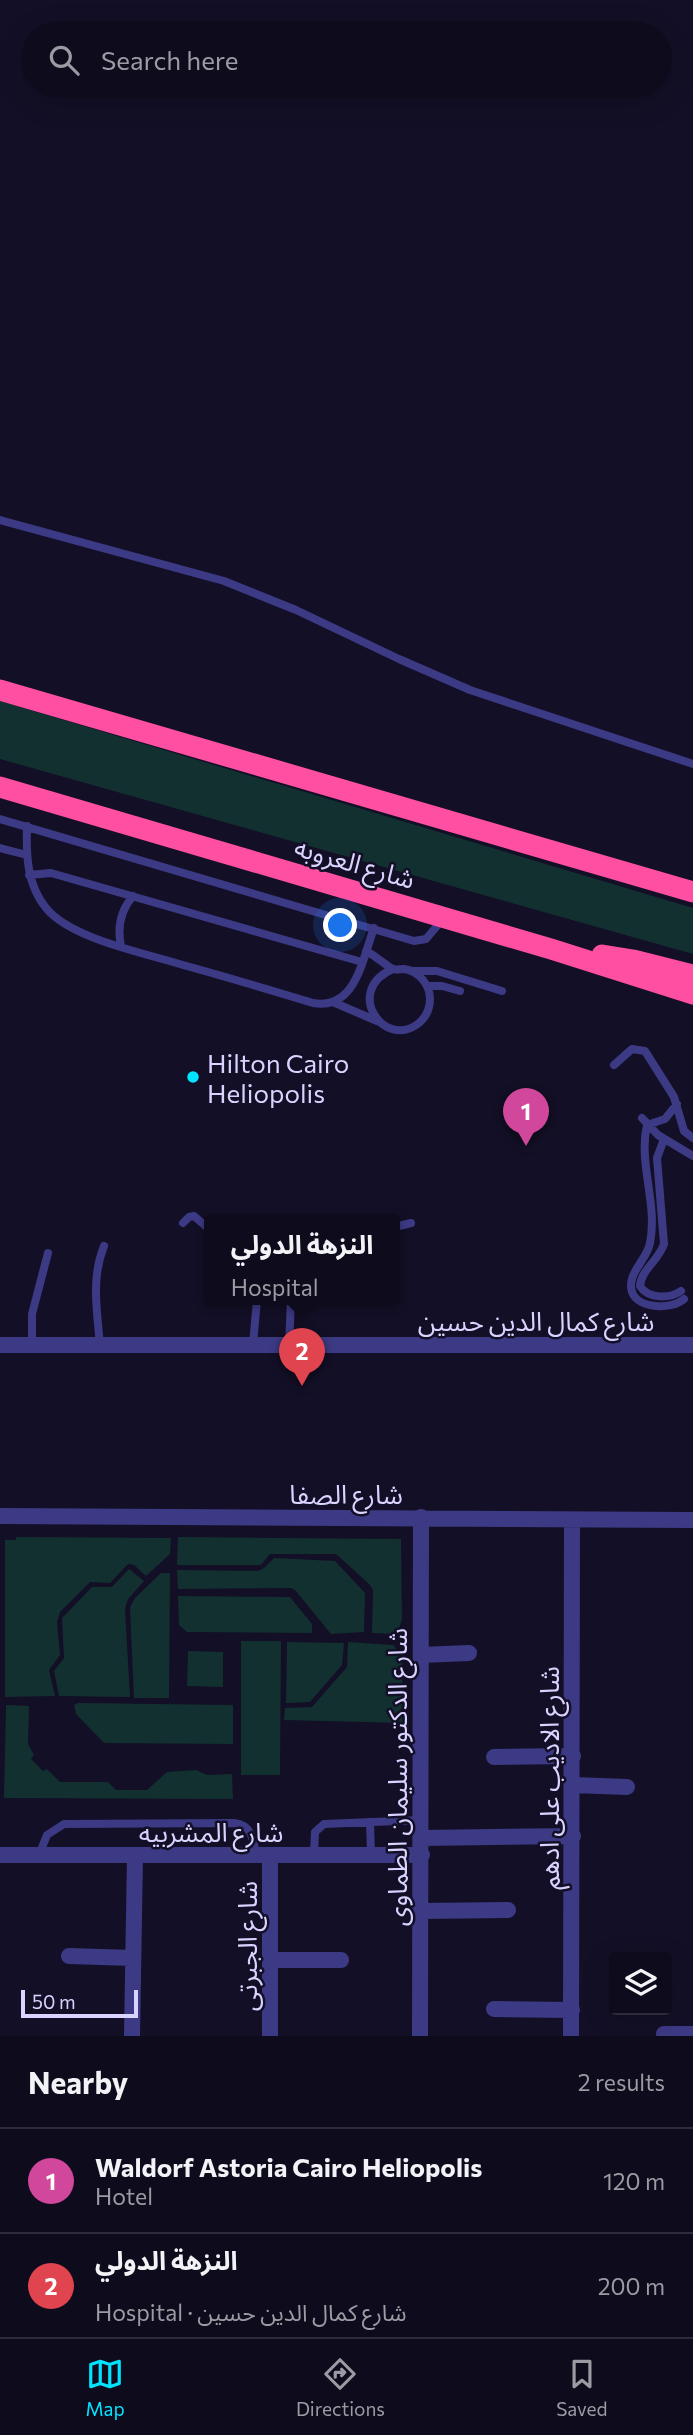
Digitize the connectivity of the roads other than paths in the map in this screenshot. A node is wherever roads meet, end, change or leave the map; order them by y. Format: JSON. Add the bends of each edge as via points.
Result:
{"nodes":[{"id":1,"x":0,"y":520,"type":"edge"},
{"id":2,"x":0,"y":690,"type":"edge"},
{"id":3,"x":693,"y":764,"type":"edge"},
{"id":4,"x":0,"y":787,"type":"edge"},
{"id":5,"x":0,"y":818,"type":"edge"},
{"id":6,"x":27,"y":827,"type":"junction"},
{"id":7,"x":0,"y":848,"type":"edge"},
{"id":8,"x":27,"y":855,"type":"junction"},
{"id":9,"x":29,"y":874,"type":"junction"},
{"id":10,"x":693,"y":892,"type":"edge"},
{"id":11,"x":133,"y":896,"type":"junction"},
{"id":12,"x":444,"y":917,"type":"junction"},
{"id":13,"x":374,"y":928,"type":"junction"},
{"id":14,"x":121,"y":946,"type":"junction"},
{"id":15,"x":551,"y":949,"type":"junction"},
{"id":16,"x":366,"y":951,"type":"junction"},
{"id":17,"x":362,"y":962,"type":"junction"},
{"id":18,"x":393,"y":969,"type":"junction"},
{"id":19,"x":411,"y":971,"type":"junction"},
{"id":20,"x":693,"y":975,"type":"edge"},
{"id":21,"x":428,"y":986,"type":"junction"},
{"id":22,"x":460,"y":991,"type":"dead end"},
{"id":23,"x":502,"y":991,"type":"dead end"},
{"id":24,"x":693,"y":994,"type":"edge"},
{"id":25,"x":335,"y":1003,"type":"junction"},
{"id":26,"x":379,"y":1022,"type":"junction"},
{"id":27,"x":614,"y":1065,"type":"dead end"},
{"id":28,"x":677,"y":1104,"type":"junction"},
{"id":29,"x":645,"y":1122,"type":"junction"},
{"id":30,"x":693,"y":1138,"type":"edge"},
{"id":31,"x":664,"y":1139,"type":"junction"},
{"id":32,"x":693,"y":1156,"type":"edge"},
{"id":33,"x":661,"y":1198,"type":"junction"},
{"id":34,"x":650,"y":1199,"type":"junction"},
{"id":35,"x":183,"y":1223,"type":"dead end"},
{"id":36,"x":411,"y":1223,"type":"dead end"},
{"id":37,"x":204,"y":1225,"type":"edge"},
{"id":38,"x":400,"y":1226,"type":"edge"},
{"id":39,"x":104,"y":1245,"type":"dead end"},
{"id":40,"x":650,"y":1245,"type":"junction"},
{"id":41,"x":662,"y":1251,"type":"junction"},
{"id":42,"x":48,"y":1253,"type":"dead end"},
{"id":43,"x":257,"y":1305,"type":"edge"},
{"id":44,"x":290,"y":1305,"type":"edge"},
{"id":45,"x":0,"y":1345,"type":"edge"},
{"id":46,"x":32,"y":1345,"type":"junction"},
{"id":47,"x":100,"y":1345,"type":"junction"},
{"id":48,"x":253,"y":1345,"type":"junction"},
{"id":49,"x":289,"y":1345,"type":"junction"},
{"id":50,"x":693,"y":1345,"type":"edge"},
{"id":51,"x":0,"y":1516,"type":"edge"},
{"id":52,"x":421,"y":1517,"type":"junction"},
{"id":53,"x":572,"y":1520,"type":"junction"},
{"id":54,"x":693,"y":1520,"type":"edge"},
{"id":55,"x":469,"y":1653,"type":"dead end"},
{"id":56,"x":421,"y":1655,"type":"junction"},
{"id":57,"x":573,"y":1756,"type":"junction"},
{"id":58,"x":494,"y":1757,"type":"dead end"},
{"id":59,"x":573,"y":1785,"type":"junction"},
{"id":60,"x":627,"y":1787,"type":"dead end"},
{"id":61,"x":422,"y":1820,"type":"junction"},
{"id":62,"x":370,"y":1822,"type":"junction"},
{"id":63,"x":573,"y":1836,"type":"junction"},
{"id":64,"x":422,"y":1838,"type":"junction"},
{"id":65,"x":0,"y":1855,"type":"edge"},
{"id":66,"x":39,"y":1855,"type":"junction"},
{"id":67,"x":135,"y":1855,"type":"junction"},
{"id":68,"x":263,"y":1855,"type":"junction"},
{"id":69,"x":314,"y":1855,"type":"junction"},
{"id":70,"x":371,"y":1855,"type":"junction"},
{"id":71,"x":422,"y":1855,"type":"junction"},
{"id":72,"x":508,"y":1910,"type":"dead end"},
{"id":73,"x":421,"y":1911,"type":"junction"},
{"id":74,"x":69,"y":1956,"type":"dead end"},
{"id":75,"x":133,"y":1958,"type":"junction"},
{"id":76,"x":270,"y":1960,"type":"junction"},
{"id":77,"x":341,"y":1960,"type":"dead end"},
{"id":78,"x":494,"y":2009,"type":"dead end"},
{"id":79,"x":572,"y":2010,"type":"junction"},
{"id":80,"x":664,"y":2034,"type":"dead end"},
{"id":81,"x":693,"y":2034,"type":"edge"},
{"id":82,"x":132,"y":2036,"type":"edge"},
{"id":83,"x":270,"y":2036,"type":"edge"},
{"id":84,"x":420,"y":2036,"type":"edge"},
{"id":85,"x":572,"y":2036,"type":"edge"}],
"edges":[{"from":1,"to":3,"type":"lane","via":[[224,581],[470,690]]},
{"from":2,"to":10,"type":"highway"},
{"from":4,"to":12,"type":"highway","name":"شارع العروبه"},
{"from":5,"to":6,"type":"lane"},
{"from":6,"to":8,"type":"lane"},
{"from":6,"to":13,"type":"lane"},
{"from":7,"to":8,"type":"lane"},
{"from":8,"to":9,"type":"lane"},
{"from":9,"to":11,"type":"lane","via":[[51,873]]},
{"from":9,"to":14,"type":"lane","via":[[34,891],[63,924]]},
{"from":11,"to":14,"type":"lane","via":[[119,924]]},
{"from":11,"to":17,"type":"lane"},
{"from":12,"to":13,"type":"lane","via":[[422,941]]},
{"from":12,"to":15,"type":"highway","name":"شارع العروبه"},
{"from":13,"to":16,"type":"lane"},
{"from":14,"to":25,"type":"lane","via":[[313,1003]]},
{"from":15,"to":20,"type":"highway","via":[[634,960]]},
{"from":15,"to":24,"type":"highway","name":"شارع العروبه"},
{"from":16,"to":17,"type":"lane"},
{"from":16,"to":18,"type":"lane"},
{"from":17,"to":25,"type":"lane","via":[[352,988]]},
{"from":18,"to":19,"type":"lane"},
{"from":18,"to":26,"type":"lane","via":[[375,981],[370,991],[372,1013]]},
{"from":19,"to":21,"type":"lane"},
{"from":19,"to":23,"type":"lane","via":[[437,971]]},
{"from":21,"to":22,"type":"lane"},
{"from":21,"to":26,"type":"lane","via":[[430,1007],[418,1024],[398,1030]]},
{"from":25,"to":26,"type":"lane"},
{"from":27,"to":28,"type":"lane","via":[[632,1049],[645,1051]]},
{"from":28,"to":29,"type":"lane","via":[[665,1119]]},
{"from":28,"to":30,"type":"lane","via":[[684,1130]]},
{"from":29,"to":31,"type":"lane"},
{"from":29,"to":34,"type":"lane"},
{"from":31,"to":32,"type":"lane"},
{"from":31,"to":33,"type":"lane","via":[[657,1158]]},
{"from":33,"to":34,"type":"lane"},
{"from":33,"to":41,"type":"lane"},
{"from":34,"to":40,"type":"lane"},
{"from":35,"to":37,"type":"lane","via":[[194,1216]]},
{"from":36,"to":38,"type":"lane"},
{"from":39,"to":47,"type":"lane","via":[[95,1279]]},
{"from":40,"to":41,"type":"lane"},
{"from":40,"to":41,"type":"lane","via":[[631,1280],[631,1289],[641,1303],[677,1305],[683,1295],[646,1294],[640,1286],[642,1276]]},
{"from":42,"to":46,"type":"lane","via":[[32,1314]]},
{"from":43,"to":48,"type":"lane"},
{"from":44,"to":49,"type":"lane"},
{"from":45,"to":46,"type":"street","name":"شارع كمال الدين حسين"},
{"from":46,"to":47,"type":"street","name":"شارع كمال الدين حسين"},
{"from":47,"to":48,"type":"street","name":"شارع كمال الدين حسين"},
{"from":48,"to":49,"type":"street","name":"شارع كمال الدين حسين"},
{"from":49,"to":50,"type":"street","name":"شارع كمال الدين حسين"},
{"from":51,"to":52,"type":"street","name":"شارع الصفا"},
{"from":52,"to":53,"type":"street","name":"شارع الصفا"},
{"from":52,"to":56,"type":"street","name":"شارع الدكتور سليمان الطماوى"},
{"from":53,"to":54,"type":"street","name":"شارع الصفا"},
{"from":53,"to":57,"type":"street","name":"شارع الاديب على ادهم"},
{"from":55,"to":56,"type":"street"},
{"from":56,"to":61,"type":"street","name":"شارع الدكتور سليمان الطماوى"},
{"from":57,"to":58,"type":"street"},
{"from":57,"to":59,"type":"street","name":"شارع الاديب على ادهم"},
{"from":59,"to":60,"type":"street"},
{"from":59,"to":63,"type":"street","name":"شارع الاديب على ادهم"},
{"from":61,"to":62,"type":"lane"},
{"from":61,"to":64,"type":"street","name":"شارع الدكتور سليمان الطماوى"},
{"from":62,"to":69,"type":"lane","via":[[324,1824],[314,1838]]},
{"from":62,"to":70,"type":"lane"},
{"from":63,"to":64,"type":"street"},
{"from":63,"to":79,"type":"street","name":"شارع الاديب على ادهم"},
{"from":64,"to":71,"type":"street","name":"شارع الدكتور سليمان الطماوى"},
{"from":65,"to":66,"type":"street","name":"شارع المشربيه"},
{"from":66,"to":67,"type":"street","name":"شارع المشربيه"},
{"from":66,"to":68,"type":"lane","via":[[47,1835],[64,1824],[234,1823],[250,1831]]},
{"from":67,"to":68,"type":"street","name":"شارع المشربيه"},
{"from":67,"to":75,"type":"street"},
{"from":68,"to":69,"type":"street","name":"شارع المشربيه"},
{"from":68,"to":76,"type":"street","name":"شارع الجبرتى"},
{"from":69,"to":70,"type":"street","name":"شارع المشربيه"},
{"from":70,"to":71,"type":"street","name":"شارع المشربيه"},
{"from":71,"to":73,"type":"street","name":"شارع الدكتور سليمان الطماوى"},
{"from":72,"to":73,"type":"street"},
{"from":73,"to":84,"type":"street","name":"شارع الدكتور سليمان الطماوى"},
{"from":74,"to":75,"type":"street"},
{"from":75,"to":82,"type":"street"},
{"from":76,"to":77,"type":"street"},
{"from":76,"to":83,"type":"street","name":"شارع الجبرتى"},
{"from":78,"to":79,"type":"street"},
{"from":79,"to":85,"type":"street","name":"شارع الاديب على ادهم"},
{"from":80,"to":81,"type":"street"}]}
